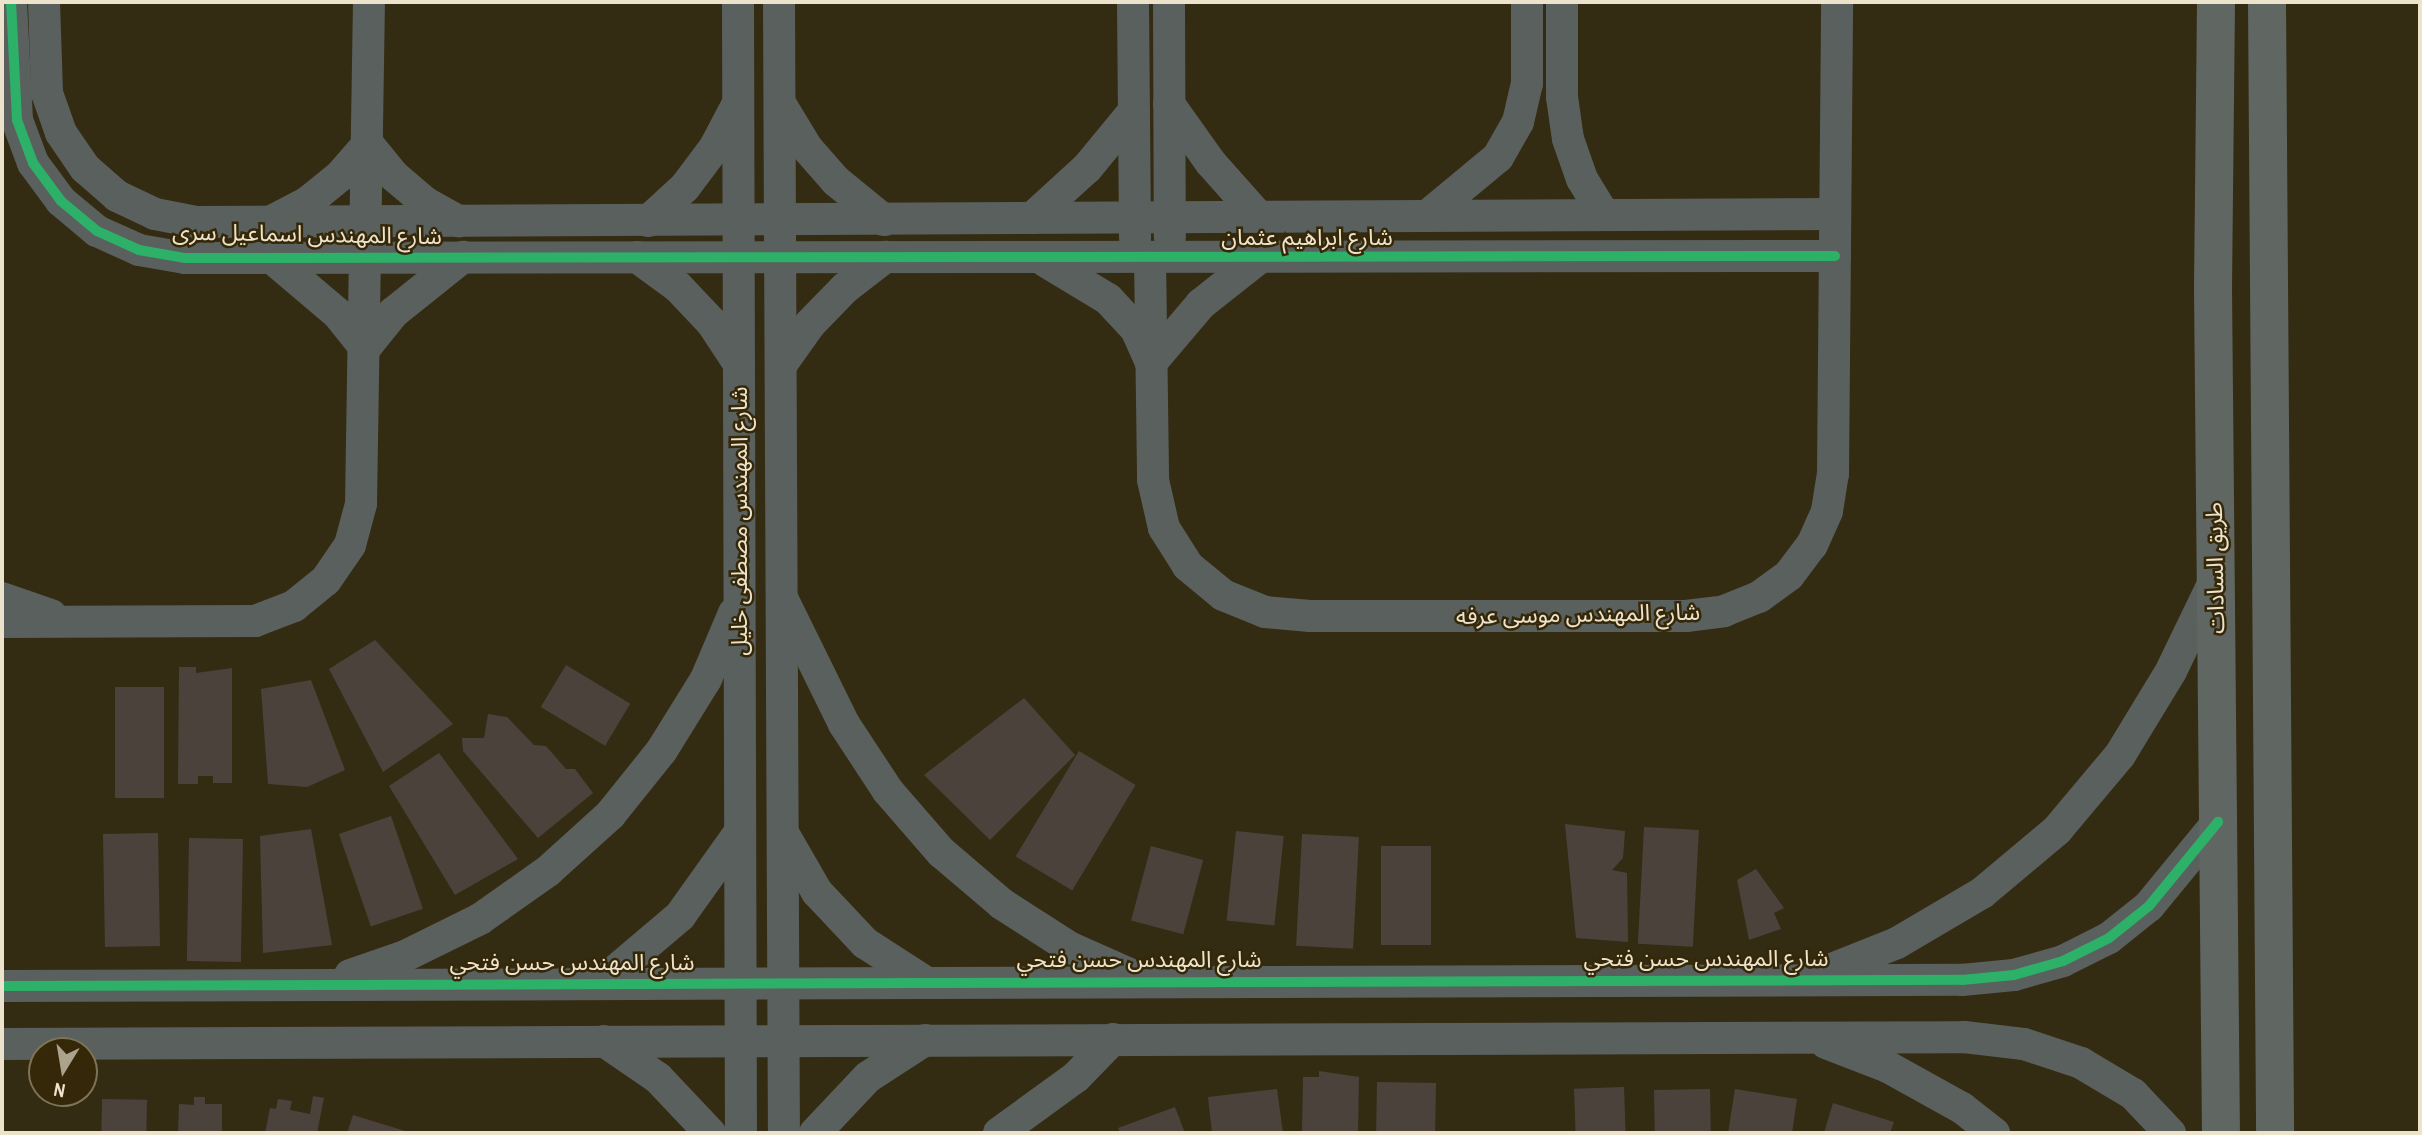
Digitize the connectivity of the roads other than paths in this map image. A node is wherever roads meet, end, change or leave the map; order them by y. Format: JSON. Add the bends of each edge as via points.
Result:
{"nodes":[{"id":1,"x":11,"y":2,"type":"edge"},
{"id":2,"x":44,"y":2,"type":"edge"},
{"id":3,"x":369,"y":2,"type":"edge"},
{"id":4,"x":737,"y":2,"type":"edge"},
{"id":5,"x":779,"y":2,"type":"edge"},
{"id":6,"x":1133,"y":2,"type":"edge"},
{"id":7,"x":1169,"y":2,"type":"edge"},
{"id":8,"x":1527,"y":2,"type":"edge"},
{"id":9,"x":1562,"y":2,"type":"edge"},
{"id":10,"x":1837,"y":2,"type":"edge"},
{"id":11,"x":2216,"y":2,"type":"edge"},
{"id":12,"x":2267,"y":2,"type":"edge"},
{"id":13,"x":738,"y":102,"type":"junction"},
{"id":14,"x":780,"y":103,"type":"junction"},
{"id":15,"x":1169,"y":104,"type":"junction"},
{"id":16,"x":1134,"y":110,"type":"junction"},
{"id":17,"x":368,"y":144,"type":"junction"},
{"id":18,"x":1835,"y":214,"type":"junction"},
{"id":19,"x":1604,"y":215,"type":"junction"},
{"id":20,"x":1427,"y":216,"type":"junction"},
{"id":21,"x":1259,"y":217,"type":"junction"},
{"id":22,"x":1032,"y":218,"type":"junction"},
{"id":23,"x":1135,"y":218,"type":"junction"},
{"id":24,"x":1170,"y":218,"type":"junction"},
{"id":25,"x":780,"y":220,"type":"junction"},
{"id":26,"x":884,"y":220,"type":"junction"},
{"id":27,"x":648,"y":221,"type":"junction"},
{"id":28,"x":738,"y":221,"type":"junction"},
{"id":29,"x":270,"y":222,"type":"junction"},
{"id":30,"x":462,"y":222,"type":"junction"},
{"id":31,"x":368,"y":223,"type":"junction"},
{"id":32,"x":1835,"y":256,"type":"junction"},
{"id":33,"x":463,"y":257,"type":"junction"},
{"id":34,"x":638,"y":257,"type":"junction"},
{"id":35,"x":739,"y":257,"type":"junction"},
{"id":36,"x":780,"y":257,"type":"junction"},
{"id":37,"x":885,"y":257,"type":"junction"},
{"id":38,"x":1152,"y":257,"type":"junction"},
{"id":39,"x":272,"y":258,"type":"junction"},
{"id":40,"x":367,"y":258,"type":"junction"},
{"id":41,"x":1039,"y":258,"type":"junction"},
{"id":42,"x":1258,"y":259,"type":"junction"},
{"id":43,"x":2269,"y":284,"type":"junction"},
{"id":44,"x":2213,"y":288,"type":"junction"},
{"id":45,"x":365,"y":348,"type":"junction"},
{"id":46,"x":1151,"y":363,"type":"junction"},
{"id":47,"x":738,"y":364,"type":"junction"},
{"id":48,"x":781,"y":365,"type":"junction"},
{"id":49,"x":2216,"y":580,"type":"junction"},
{"id":50,"x":782,"y":597,"type":"junction"},
{"id":51,"x":2,"y":598,"type":"edge"},
{"id":52,"x":739,"y":602,"type":"junction"},
{"id":53,"x":2,"y":622,"type":"edge"},
{"id":54,"x":72,"y":623,"type":"junction"},
{"id":55,"x":2218,"y":822,"type":"junction"},
{"id":56,"x":783,"y":831,"type":"junction"},
{"id":57,"x":740,"y":832,"type":"junction"},
{"id":58,"x":1806,"y":979,"type":"junction"},
{"id":59,"x":1143,"y":980,"type":"junction"},
{"id":60,"x":925,"y":981,"type":"junction"},
{"id":61,"x":741,"y":982,"type":"junction"},
{"id":62,"x":783,"y":982,"type":"junction"},
{"id":63,"x":601,"y":983,"type":"junction"},
{"id":64,"x":326,"y":984,"type":"junction"},
{"id":65,"x":2,"y":986,"type":"edge"},
{"id":66,"x":1809,"y":1036,"type":"junction"},
{"id":67,"x":1113,"y":1039,"type":"junction"},
{"id":68,"x":926,"y":1040,"type":"junction"},
{"id":69,"x":604,"y":1041,"type":"junction"},
{"id":70,"x":741,"y":1041,"type":"junction"},
{"id":71,"x":783,"y":1041,"type":"junction"},
{"id":72,"x":2,"y":1044,"type":"edge"},
{"id":73,"x":710,"y":1133,"type":"edge"},
{"id":74,"x":741,"y":1133,"type":"edge"},
{"id":75,"x":783,"y":1133,"type":"edge"},
{"id":76,"x":815,"y":1133,"type":"edge"},
{"id":77,"x":999,"y":1133,"type":"edge"},
{"id":78,"x":1994,"y":1133,"type":"edge"},
{"id":79,"x":2170,"y":1133,"type":"edge"},
{"id":80,"x":2221,"y":1133,"type":"edge"},
{"id":81,"x":2275,"y":1133,"type":"edge"}],
"edges":[{"from":1,"to":39,"type":"street","name":"شارع المهندس اسماعيل سرى","via":[[17,120],[33,163],[61,201],[97,231],[139,250],[185,258]]},
{"from":2,"to":29,"type":"street","name":"شارع المهندس اسماعيل سرى","via":[[47,93],[61,133],[85,168],[117,196],[155,214],[196,222]]},
{"from":3,"to":17,"type":"street"},
{"from":4,"to":13,"type":"street","name":"شارع المهندس مصطفى خليل"},
{"from":5,"to":14,"type":"street","name":"شارع المهندس مصطفى خليل"},
{"from":6,"to":16,"type":"street"},
{"from":7,"to":15,"type":"street"},
{"from":8,"to":20,"type":"street","via":[[1527,83],[1518,122],[1498,157]]},
{"from":9,"to":19,"type":"street","via":[[1562,97],[1568,139],[1582,179]]},
{"from":10,"to":18,"type":"street","name":"شارع المهندس موسى عرفه"},
{"from":11,"to":44,"type":"main road","name":"طريق السادات"},
{"from":12,"to":43,"type":"main road"},
{"from":13,"to":27,"type":"street","via":[[715,147],[685,187]]},
{"from":13,"to":28,"type":"street","name":"شارع المهندس مصطفى خليل"},
{"from":14,"to":25,"type":"street","name":"شارع المهندس مصطفى خليل"},
{"from":14,"to":26,"type":"street","via":[[807,148],[842,188]]},
{"from":15,"to":21,"type":"street","via":[[1211,163]]},
{"from":15,"to":24,"type":"street"},
{"from":16,"to":22,"type":"street","via":[[1087,168]]},
{"from":16,"to":23,"type":"street"},
{"from":17,"to":29,"type":"street","via":[[340,176],[308,202]]},
{"from":17,"to":30,"type":"street","via":[[405,185]]},
{"from":17,"to":31,"type":"street"},
{"from":18,"to":19,"type":"street","name":"شارع ابراهيم عثمان"},
{"from":18,"to":32,"type":"street","name":"شارع المهندس موسى عرفه"},
{"from":19,"to":20,"type":"street","name":"شارع ابراهيم عثمان"},
{"from":20,"to":21,"type":"street","name":"شارع ابراهيم عثمان"},
{"from":21,"to":24,"type":"street","name":"شارع ابراهيم عثمان"},
{"from":22,"to":23,"type":"street","name":"شارع ابراهيم عثمان"},
{"from":22,"to":26,"type":"street","name":"شارع ابراهيم عثمان"},
{"from":23,"to":24,"type":"street","name":"شارع ابراهيم عثمان"},
{"from":23,"to":38,"type":"street"},
{"from":24,"to":38,"type":"street"},
{"from":25,"to":26,"type":"street","name":"شارع ابراهيم عثمان"},
{"from":25,"to":28,"type":"street","name":"شارع المهندس اسماعيل سرى"},
{"from":25,"to":36,"type":"street","name":"شارع المهندس مصطفى خليل"},
{"from":27,"to":28,"type":"street","name":"شارع المهندس اسماعيل سرى"},
{"from":27,"to":30,"type":"street","name":"شارع المهندس اسماعيل سرى"},
{"from":28,"to":35,"type":"street","name":"شارع المهندس مصطفى خليل"},
{"from":29,"to":31,"type":"street","name":"شارع المهندس اسماعيل سرى"},
{"from":30,"to":31,"type":"street","name":"شارع المهندس اسماعيل سرى"},
{"from":31,"to":40,"type":"street"},
{"from":32,"to":42,"type":"street","name":"شارع ابراهيم عثمان"},
{"from":32,"to":46,"type":"street","name":"شارع المهندس موسى عرفه","via":[[1833,474],[1827,511],[1812,545],[1788,575],[1759,597],[1724,611],[1686,615],[1310,616],[1265,612],[1223,595],[1188,566],[1164,528],[1153,480]]},
{"from":33,"to":34,"type":"street","name":"شارع المهندس اسماعيل سرى"},
{"from":33,"to":40,"type":"street","name":"شارع المهندس اسماعيل سرى"},
{"from":33,"to":45,"type":"street","via":[[393,313]]},
{"from":34,"to":35,"type":"street","name":"شارع المهندس اسماعيل سرى"},
{"from":34,"to":47,"type":"street","via":[[678,287],[712,323]]},
{"from":35,"to":36,"type":"street","name":"شارع المهندس اسماعيل سرى"},
{"from":35,"to":47,"type":"street","name":"شارع المهندس مصطفى خليل"},
{"from":36,"to":37,"type":"street","name":"شارع ابراهيم عثمان"},
{"from":36,"to":48,"type":"street","name":"شارع المهندس مصطفى خليل"},
{"from":37,"to":41,"type":"street","name":"شارع ابراهيم عثمان"},
{"from":37,"to":48,"type":"street","via":[[845,288],[810,324]]},
{"from":38,"to":41,"type":"street","name":"شارع ابراهيم عثمان"},
{"from":38,"to":42,"type":"street","name":"شارع ابراهيم عثمان"},
{"from":38,"to":46,"type":"street","name":"شارع المهندس موسى عرفه"},
{"from":39,"to":40,"type":"street","name":"شارع المهندس اسماعيل سرى"},
{"from":39,"to":45,"type":"street","via":[[338,314]]},
{"from":40,"to":45,"type":"street"},
{"from":41,"to":46,"type":"street","via":[[1108,299],[1136,329]]},
{"from":42,"to":46,"type":"street","via":[[1201,304]]},
{"from":43,"to":44,"type":"main road"},
{"from":43,"to":81,"type":"main road"},
{"from":44,"to":49,"type":"main road","name":"طريق السادات"},
{"from":45,"to":54,"type":"street","via":[[361,504],[350,545],[326,580],[294,606],[255,621]]},
{"from":47,"to":52,"type":"street","name":"شارع المهندس مصطفى خليل"},
{"from":48,"to":50,"type":"street","name":"شارع المهندس مصطفى خليل"},
{"from":49,"to":55,"type":"main road","name":"طريق السادات"},
{"from":49,"to":58,"type":"street","via":[[2171,671],[2120,755],[2057,830],[1961,905],[1897,943]]},
{"from":50,"to":56,"type":"street","name":"شارع المهندس مصطفى خليل"},
{"from":50,"to":59,"type":"street","via":[[844,724],[888,791],[940,852],[1002,904],[1058,940]]},
{"from":51,"to":54,"type":"street"},
{"from":52,"to":57,"type":"street","name":"شارع المهندس مصطفى خليل"},
{"from":52,"to":64,"type":"street","via":[[706,679],[662,750],[610,815],[548,871],[480,919],[405,956]]},
{"from":53,"to":54,"type":"street"},
{"from":55,"to":58,"type":"street","name":"شارع المهندس حسن فتحي","via":[[2149,906],[2109,937],[2063,961],[2014,975],[1962,980]]},
{"from":55,"to":80,"type":"main road","name":"طريق السادات"},
{"from":56,"to":60,"type":"street","via":[[817,892],[857,935]]},
{"from":56,"to":62,"type":"street","name":"شارع المهندس مصطفى خليل"},
{"from":57,"to":61,"type":"street","name":"شارع المهندس مصطفى خليل"},
{"from":57,"to":63,"type":"street","via":[[680,916]]},
{"from":58,"to":59,"type":"street","name":"شارع المهندس حسن فتحي"},
{"from":59,"to":60,"type":"street","name":"شارع المهندس حسن فتحي"},
{"from":60,"to":62,"type":"street","name":"شارع المهندس حسن فتحي"},
{"from":61,"to":62,"type":"street","name":"شارع المهندس حسن فتحي"},
{"from":61,"to":63,"type":"street","name":"شارع المهندس حسن فتحي"},
{"from":61,"to":70,"type":"street","name":"شارع المهندس مصطفى خليل"},
{"from":62,"to":71,"type":"street","name":"شارع المهندس مصطفى خليل"},
{"from":63,"to":64,"type":"street","name":"شارع المهندس حسن فتحي"},
{"from":64,"to":65,"type":"street","name":"شارع المهندس حسن فتحي"},
{"from":66,"to":67,"type":"street"},
{"from":66,"to":78,"type":"street","via":[[1888,1067],[1962,1108]]},
{"from":66,"to":79,"type":"street","via":[[1964,1037],[2024,1044],[2081,1063],[2133,1094]]},
{"from":67,"to":68,"type":"street"},
{"from":67,"to":77,"type":"street","via":[[1076,1077]]},
{"from":68,"to":71,"type":"street"},
{"from":68,"to":76,"type":"street","via":[[868,1077]]},
{"from":69,"to":70,"type":"street"},
{"from":69,"to":72,"type":"street"},
{"from":69,"to":73,"type":"street","via":[[657,1078]]},
{"from":70,"to":71,"type":"street"},
{"from":70,"to":74,"type":"street","name":"شارع المهندس مصطفى خليل"},
{"from":71,"to":75,"type":"street","name":"شارع المهندس مصطفى خليل"}]}
